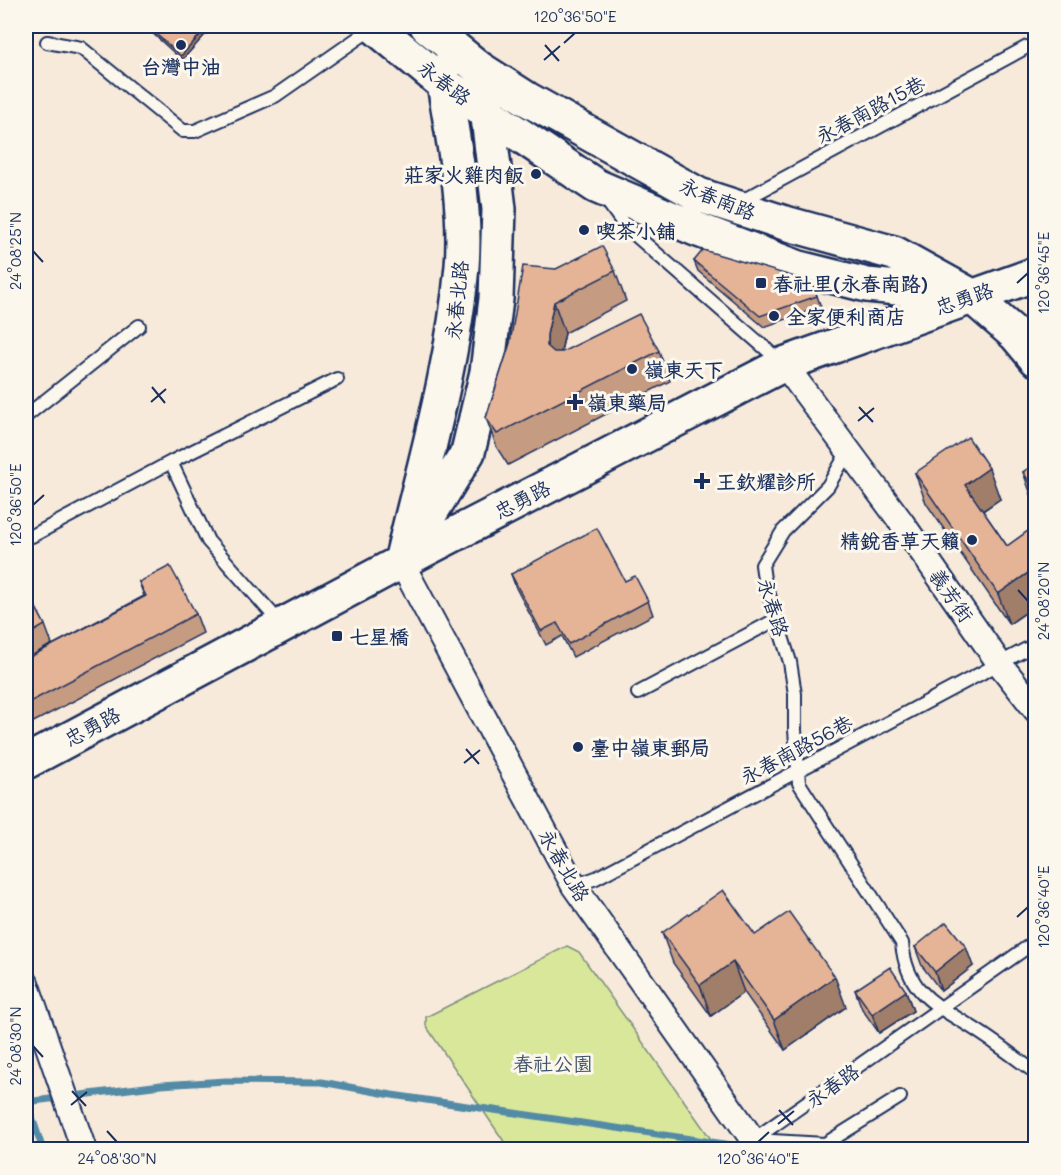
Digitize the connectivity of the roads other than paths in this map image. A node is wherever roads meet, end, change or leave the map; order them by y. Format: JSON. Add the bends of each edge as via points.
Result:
{"nodes":[{"id":1,"x":375,"y":26,"type":"edge"},
{"id":2,"x":432,"y":30,"type":"edge"},
{"id":3,"x":47,"y":42,"type":"dead end"},
{"id":4,"x":1027,"y":47,"type":"dead end"},
{"id":5,"x":480,"y":69,"type":"junction"},
{"id":6,"x":444,"y":84,"type":"junction"},
{"id":7,"x":488,"y":115,"type":"junction"},
{"id":8,"x":596,"y":186,"type":"junction"},
{"id":9,"x":732,"y":206,"type":"junction"},
{"id":10,"x":1035,"y":274,"type":"edge"},
{"id":11,"x":970,"y":295,"type":"junction"},
{"id":12,"x":139,"y":326,"type":"dead end"},
{"id":13,"x":1035,"y":359,"type":"edge"},
{"id":14,"x":784,"y":364,"type":"junction"},
{"id":15,"x":337,"y":379,"type":"dead end"},
{"id":16,"x":26,"y":417,"type":"edge"},
{"id":17,"x":849,"y":450,"type":"junction"},
{"id":18,"x":171,"y":462,"type":"junction"},
{"id":19,"x":32,"y":536,"type":"dead end"},
{"id":20,"x":401,"y":562,"type":"junction"},
{"id":21,"x":777,"y":619,"type":"junction"},
{"id":22,"x":282,"y":625,"type":"junction"},
{"id":23,"x":1035,"y":644,"type":"edge"},
{"id":24,"x":999,"y":663,"type":"junction"},
{"id":25,"x":638,"y":693,"type":"dead end"},
{"id":26,"x":1035,"y":710,"type":"edge"},
{"id":27,"x":26,"y":762,"type":"edge"},
{"id":28,"x":798,"y":771,"type":"junction"},
{"id":29,"x":574,"y":886,"type":"junction"},
{"id":30,"x":1035,"y":941,"type":"edge"},
{"id":31,"x":26,"y":983,"type":"edge"},
{"id":32,"x":941,"y":1010,"type":"junction"},
{"id":33,"x":1035,"y":1073,"type":"edge"},
{"id":34,"x":900,"y":1097,"type":"dead end"},
{"id":35,"x":757,"y":1145,"type":"edge"},
{"id":36,"x":84,"y":1149,"type":"edge"}],
"edges":[{"from":1,"to":3,"type":"lane","via":[[275,96],[195,131],[183,131],[81,48]]},
{"from":1,"to":6,"type":"street","name":"永春路"},
{"from":2,"to":5,"type":"street","name":"永春路"},
{"from":2,"to":6,"type":"street","name":"永春北路"},
{"from":4,"to":9,"type":"lane","name":"永春南路15巷"},
{"from":5,"to":7,"type":"street","name":"永春北路"},
{"from":5,"to":9,"type":"street","name":"永春南路","via":[[699,195]]},
{"from":6,"to":7,"type":"street","name":"永春路"},
{"from":6,"to":20,"type":"street","name":"永春北路","via":[[461,201],[462,265],[449,363]]},
{"from":7,"to":8,"type":"street","name":"永春南路"},
{"from":7,"to":20,"type":"street","name":"永春北路","via":[[499,209],[496,299],[488,372],[468,452]]},
{"from":8,"to":11,"type":"street","name":"永春南路","via":[[799,268],[867,285]]},
{"from":8,"to":14,"type":"lane","via":[[625,226]]},
{"from":9,"to":11,"type":"street","name":"永春南路","via":[[894,253]]},
{"from":10,"to":11,"type":"street","name":"忠勇路"},
{"from":11,"to":13,"type":"street","name":"永春南路","via":[[1016,335]]},
{"from":11,"to":14,"type":"street","name":"忠勇路"},
{"from":12,"to":16,"type":"lane"},
{"from":14,"to":17,"type":"street"},
{"from":14,"to":20,"type":"street","name":"忠勇路"},
{"from":15,"to":18,"type":"lane"},
{"from":17,"to":21,"type":"lane","name":"永春路","via":[[828,486],[783,531],[762,565]]},
{"from":17,"to":24,"type":"street","name":"義芳街"},
{"from":18,"to":19,"type":"lane"},
{"from":18,"to":22,"type":"lane","via":[[208,541]]},
{"from":20,"to":22,"type":"street","name":"忠勇路"},
{"from":20,"to":29,"type":"street","name":"永春北路"},
{"from":21,"to":25,"type":"lane"},
{"from":21,"to":28,"type":"lane","name":"永春路","via":[[795,694]]},
{"from":22,"to":27,"type":"street","name":"忠勇路"},
{"from":23,"to":24,"type":"lane","name":"永春南路56巷"},
{"from":24,"to":26,"type":"street","name":"義芳街"},
{"from":24,"to":28,"type":"lane","name":"永春南路56巷"},
{"from":28,"to":29,"type":"lane","name":"永春南路56巷"},
{"from":28,"to":32,"type":"lane","name":"永春路","via":[[799,783],[902,943],[904,959],[917,988]]},
{"from":29,"to":35,"type":"street","name":"永春北路"},
{"from":30,"to":32,"type":"lane","name":"永春路"},
{"from":31,"to":36,"type":"street"},
{"from":32,"to":33,"type":"lane","name":"永春路","via":[[998,1044]]},
{"from":32,"to":35,"type":"lane","name":"永春路"},
{"from":34,"to":35,"type":"lane","via":[[825,1144]]}]}
